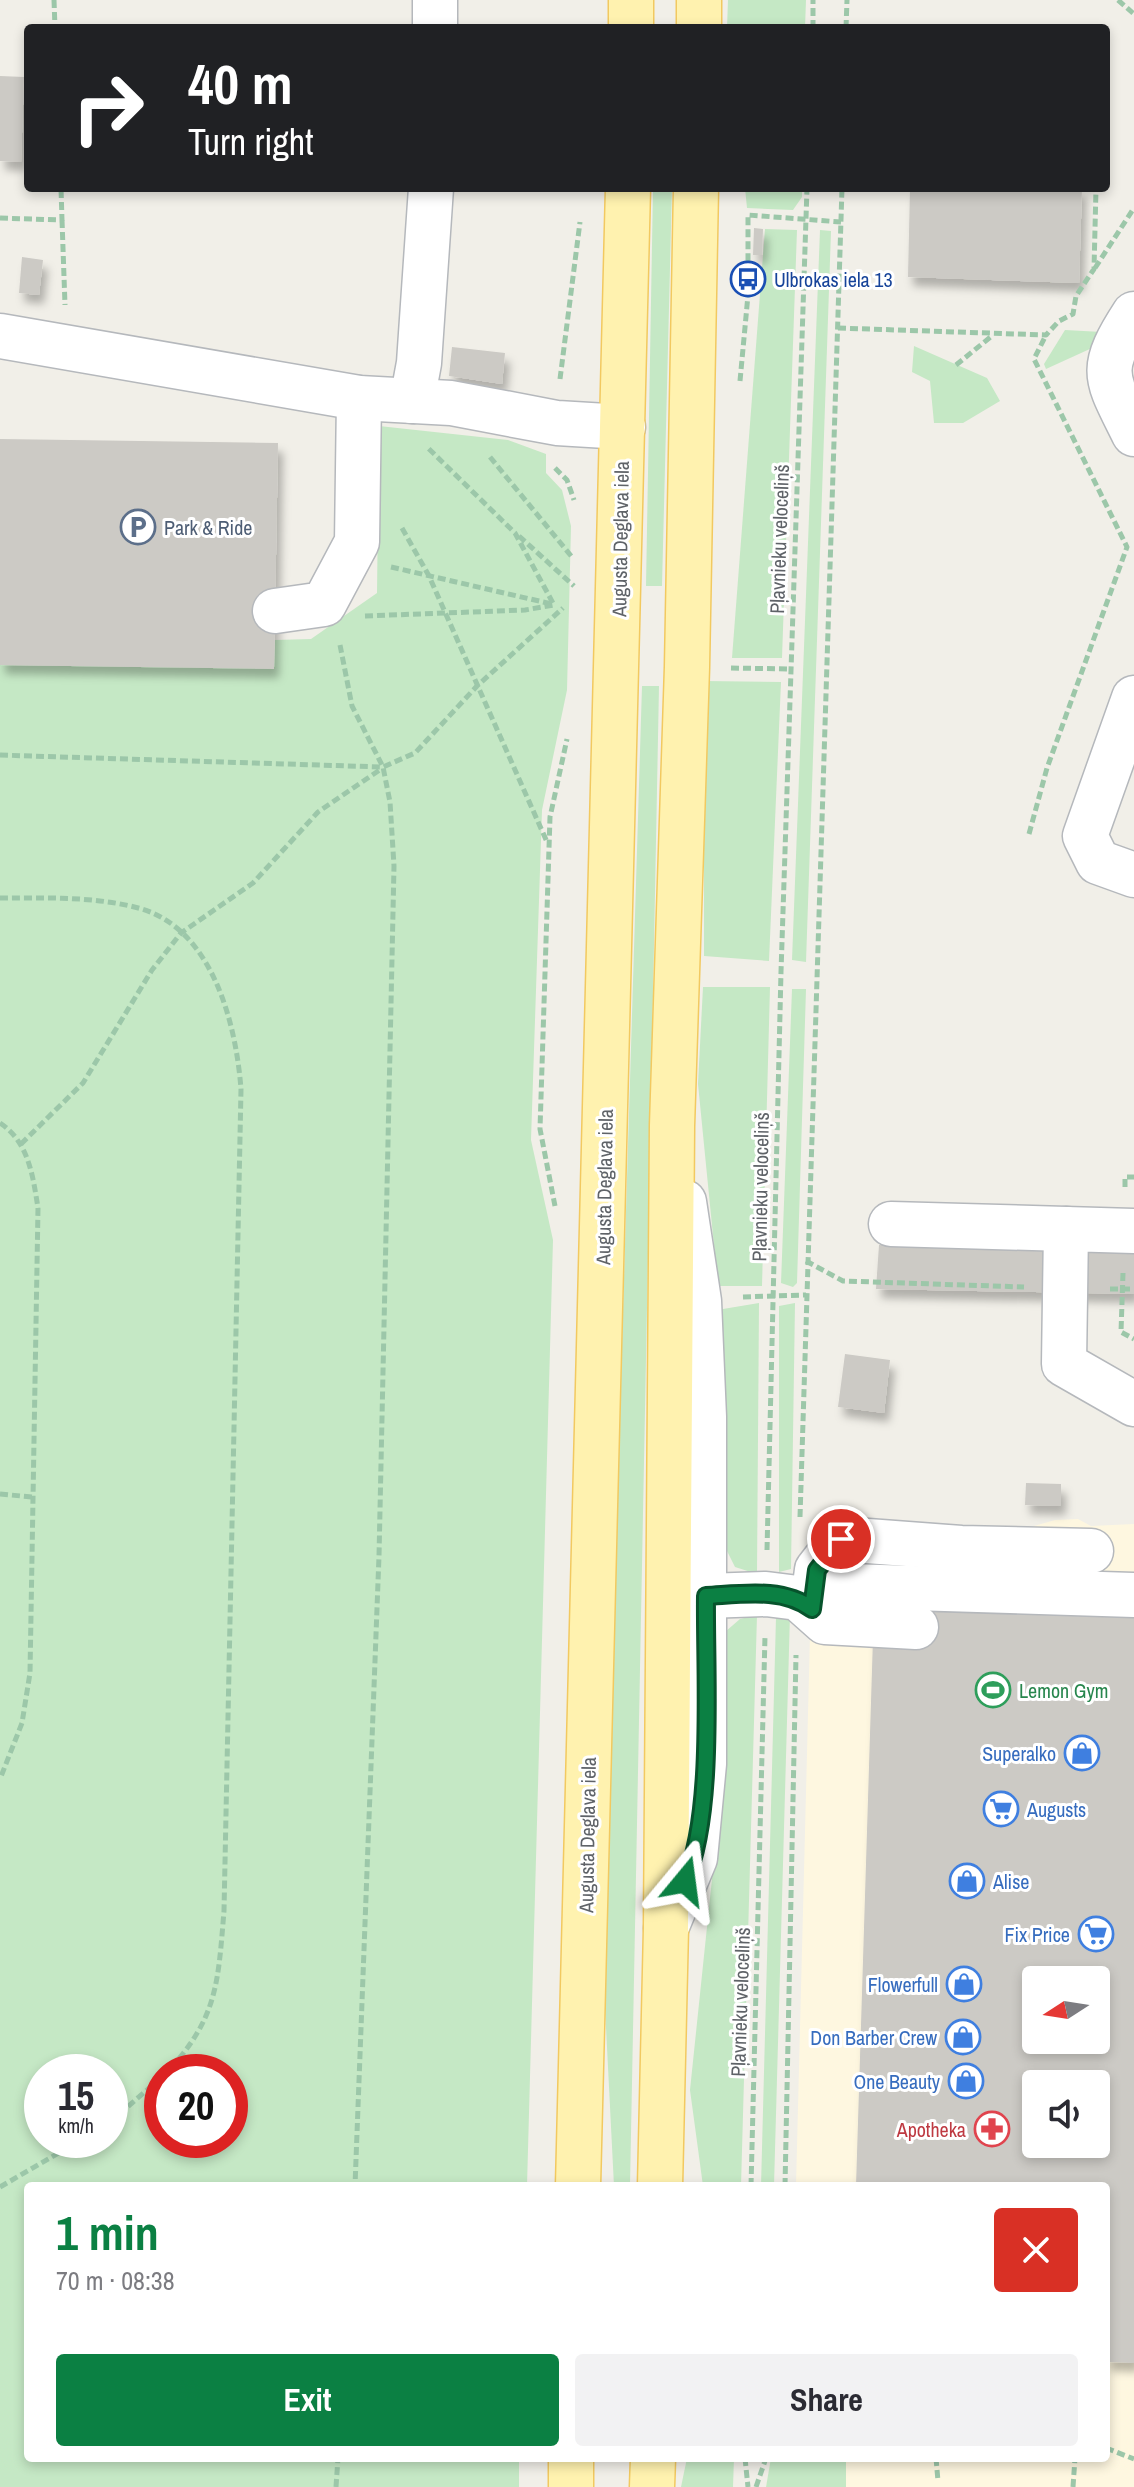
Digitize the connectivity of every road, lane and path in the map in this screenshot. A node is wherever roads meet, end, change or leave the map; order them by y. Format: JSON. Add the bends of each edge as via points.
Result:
{"nodes":[{"id":1,"x":54,"y":0,"type":"edge"},
{"id":2,"x":435,"y":0,"type":"edge"},
{"id":3,"x":631,"y":0,"type":"edge"},
{"id":4,"x":699,"y":0,"type":"edge"},
{"id":5,"x":813,"y":0,"type":"edge"},
{"id":6,"x":847,"y":0,"type":"edge"},
{"id":7,"x":1118,"y":0,"type":"edge"},
{"id":8,"x":1134,"y":14,"type":"edge"},
{"id":9,"x":55,"y":24,"type":"edge"},
{"id":10,"x":435,"y":24,"type":"edge"},
{"id":11,"x":631,"y":24,"type":"edge"},
{"id":12,"x":699,"y":24,"type":"edge"},
{"id":13,"x":813,"y":24,"type":"edge"},
{"id":14,"x":846,"y":24,"type":"edge"},
{"id":15,"x":61,"y":192,"type":"edge"},
{"id":16,"x":431,"y":192,"type":"edge"},
{"id":17,"x":628,"y":192,"type":"edge"},
{"id":18,"x":696,"y":192,"type":"edge"},
{"id":19,"x":807,"y":192,"type":"edge"},
{"id":20,"x":842,"y":192,"type":"edge"},
{"id":21,"x":1096,"y":192,"type":"edge"},
{"id":22,"x":1134,"y":208,"type":"edge"},
{"id":23,"x":0,"y":218,"type":"edge"},
{"id":24,"x":806,"y":219,"type":"junction"},
{"id":25,"x":62,"y":220,"type":"junction"},
{"id":26,"x":841,"y":222,"type":"junction"},
{"id":27,"x":1094,"y":269,"type":"junction"},
{"id":28,"x":1134,"y":314,"type":"edge"},
{"id":29,"x":838,"y":328,"type":"junction"},
{"id":30,"x":994,"y":335,"type":"junction"},
{"id":31,"x":1046,"y":335,"type":"junction"},
{"id":32,"x":0,"y":336,"type":"edge"},
{"id":33,"x":67,"y":350,"type":"junction"},
{"id":34,"x":956,"y":365,"type":"dead end"},
{"id":35,"x":740,"y":386,"type":"dead end"},
{"id":36,"x":359,"y":398,"type":"junction"},
{"id":37,"x":428,"y":415,"type":"junction"},
{"id":38,"x":623,"y":427,"type":"junction"},
{"id":39,"x":1134,"y":434,"type":"edge"},
{"id":40,"x":400,"y":525,"type":"dead end"},
{"id":41,"x":515,"y":533,"type":"junction"},
{"id":42,"x":349,"y":558,"type":"junction"},
{"id":43,"x":575,"y":563,"type":"dead end"},
{"id":44,"x":429,"y":576,"type":"junction"},
{"id":45,"x":580,"y":594,"type":"dead end"},
{"id":46,"x":324,"y":604,"type":"junction"},
{"id":47,"x":554,"y":605,"type":"junction"},
{"id":48,"x":275,"y":611,"type":"dead end"},
{"id":49,"x":446,"y":614,"type":"junction"},
{"id":50,"x":722,"y":668,"type":"dead end"},
{"id":51,"x":791,"y":669,"type":"junction"},
{"id":52,"x":477,"y":686,"type":"junction"},
{"id":53,"x":1134,"y":698,"type":"edge"},
{"id":54,"x":0,"y":755,"type":"edge"},
{"id":55,"x":383,"y":767,"type":"junction"},
{"id":56,"x":1029,"y":834,"type":"dead end"},
{"id":57,"x":549,"y":847,"type":"dead end"},
{"id":58,"x":1134,"y":875,"type":"edge"},
{"id":59,"x":0,"y":898,"type":"edge"},
{"id":60,"x":181,"y":933,"type":"junction"},
{"id":61,"x":0,"y":1123,"type":"edge"},
{"id":62,"x":672,"y":1126,"type":"junction"},
{"id":63,"x":21,"y":1144,"type":"junction"},
{"id":64,"x":891,"y":1224,"type":"dead end"},
{"id":65,"x":1066,"y":1229,"type":"junction"},
{"id":66,"x":1134,"y":1231,"type":"edge"},
{"id":67,"x":806,"y":1261,"type":"junction"},
{"id":68,"x":1064,"y":1288,"type":"junction"},
{"id":69,"x":1134,"y":1289,"type":"edge"},
{"id":70,"x":773,"y":1294,"type":"junction"},
{"id":71,"x":806,"y":1295,"type":"junction"},
{"id":72,"x":699,"y":1301,"type":"junction"},
{"id":73,"x":1134,"y":1404,"type":"edge"},
{"id":74,"x":0,"y":1494,"type":"edge"},
{"id":75,"x":32,"y":1497,"type":"junction"},
{"id":76,"x":800,"y":1518,"type":"dead end"},
{"id":77,"x":1091,"y":1551,"type":"dead end"},
{"id":78,"x":1134,"y":1595,"type":"edge"},
{"id":79,"x":706,"y":1596,"type":"junction"},
{"id":80,"x":798,"y":1596,"type":"junction"},
{"id":81,"x":916,"y":1627,"type":"dead end"},
{"id":82,"x":0,"y":1779,"type":"edge"},
{"id":83,"x":666,"y":1928,"type":"junction"},
{"id":84,"x":184,"y":2054,"type":"edge"},
{"id":85,"x":144,"y":2093,"type":"edge"},
{"id":86,"x":128,"y":2106,"type":"edge"},
{"id":87,"x":50,"y":2158,"type":"edge"},
{"id":88,"x":355,"y":2182,"type":"edge"},
{"id":89,"x":578,"y":2182,"type":"edge"},
{"id":90,"x":660,"y":2182,"type":"edge"},
{"id":91,"x":751,"y":2182,"type":"edge"},
{"id":92,"x":785,"y":2182,"type":"edge"},
{"id":93,"x":0,"y":2187,"type":"edge"},
{"id":94,"x":1110,"y":2450,"type":"edge"},
{"id":95,"x":1134,"y":2459,"type":"edge"},
{"id":96,"x":338,"y":2462,"type":"edge"},
{"id":97,"x":571,"y":2462,"type":"edge"},
{"id":98,"x":653,"y":2462,"type":"edge"},
{"id":99,"x":745,"y":2462,"type":"edge"},
{"id":100,"x":765,"y":2462,"type":"edge"},
{"id":101,"x":936,"y":2462,"type":"edge"},
{"id":102,"x":1075,"y":2462,"type":"edge"},
{"id":103,"x":938,"y":2481,"type":"dead end"},
{"id":104,"x":336,"y":2487,"type":"edge"},
{"id":105,"x":571,"y":2487,"type":"edge"},
{"id":106,"x":652,"y":2487,"type":"edge"},
{"id":107,"x":748,"y":2487,"type":"edge"},
{"id":108,"x":756,"y":2487,"type":"edge"},
{"id":109,"x":1073,"y":2487,"type":"edge"}],
"edges":[{"from":1,"to":9,"type":"path"},
{"from":2,"to":10,"type":"street"},
{"from":3,"to":11,"type":"main road"},
{"from":4,"to":12,"type":"main road"},
{"from":5,"to":13,"type":"path"},
{"from":6,"to":14,"type":"path"},
{"from":7,"to":8,"type":"path"},
{"from":15,"to":25,"type":"path"},
{"from":16,"to":37,"type":"street","via":[[419,363]]},
{"from":17,"to":38,"type":"main road","name":"Augusta Deglava iela"},
{"from":18,"to":62,"type":"main road"},
{"from":19,"to":24,"type":"path","name":"Pļavnieku veloceliņš"},
{"from":20,"to":26,"type":"path"},
{"from":21,"to":27,"type":"path"},
{"from":22,"to":27,"type":"path"},
{"from":23,"to":25,"type":"path"},
{"from":24,"to":26,"type":"path"},
{"from":24,"to":35,"type":"path","via":[[748,215]]},
{"from":24,"to":51,"type":"path","name":"Pļavnieku veloceliņš"},
{"from":25,"to":33,"type":"path"},
{"from":26,"to":29,"type":"path"},
{"from":27,"to":31,"type":"path","via":[[1076,296],[1073,314]]},
{"from":28,"to":39,"type":"street","via":[[1109,358],[1107,375]]},
{"from":29,"to":30,"type":"path"},
{"from":29,"to":67,"type":"path"},
{"from":30,"to":31,"type":"path"},
{"from":30,"to":34,"type":"path"},
{"from":31,"to":56,"type":"path","via":[[1034,359],[1127,547],[1047,768]]},
{"from":32,"to":33,"type":"street"},
{"from":33,"to":36,"type":"street"},
{"from":36,"to":37,"type":"street"},
{"from":36,"to":42,"type":"street","via":[[357,542]]},
{"from":37,"to":38,"type":"street"},
{"from":37,"to":41,"type":"path"},
{"from":37,"to":43,"type":"path"},
{"from":38,"to":89,"type":"main road","name":"Augusta Deglava iela"},
{"from":40,"to":44,"type":"path"},
{"from":41,"to":45,"type":"path"},
{"from":41,"to":47,"type":"path"},
{"from":42,"to":44,"type":"path"},
{"from":42,"to":46,"type":"street"},
{"from":44,"to":47,"type":"path"},
{"from":44,"to":49,"type":"path"},
{"from":46,"to":48,"type":"street"},
{"from":46,"to":49,"type":"path","via":[[346,615]]},
{"from":46,"to":55,"type":"path","via":[[336,622],[352,706]]},
{"from":47,"to":49,"type":"path"},
{"from":47,"to":52,"type":"path","via":[[566,609]]},
{"from":49,"to":52,"type":"path"},
{"from":50,"to":51,"type":"path"},
{"from":51,"to":70,"type":"path","name":"Pļavnieku veloceliņš"},
{"from":52,"to":55,"type":"path","via":[[415,753]]},
{"from":52,"to":57,"type":"path"},
{"from":53,"to":58,"type":"street","via":[[1085,836],[1098,862]]},
{"from":54,"to":55,"type":"path"},
{"from":55,"to":60,"type":"path","via":[[318,812],[253,883]]},
{"from":55,"to":88,"type":"path","via":[[390,802],[393,898],[379,1556]]},
{"from":59,"to":60,"type":"path","via":[[104,901],[143,910]]},
{"from":60,"to":63,"type":"path","via":[[152,970],[83,1083]]},
{"from":60,"to":84,"type":"path","via":[[205,963],[231,1020],[241,1089],[224,1911],[221,1955],[205,2024]]},
{"from":61,"to":63,"type":"path"},
{"from":62,"to":72,"type":"street"},
{"from":62,"to":83,"type":"main road"},
{"from":63,"to":75,"type":"path","via":[[38,1208]]},
{"from":64,"to":65,"type":"street"},
{"from":65,"to":66,"type":"street"},
{"from":65,"to":68,"type":"street"},
{"from":67,"to":68,"type":"path","via":[[843,1281]]},
{"from":67,"to":71,"type":"path"},
{"from":68,"to":69,"type":"path"},
{"from":68,"to":73,"type":"street","via":[[1064,1364]]},
{"from":70,"to":71,"type":"path"},
{"from":70,"to":72,"type":"path"},
{"from":70,"to":80,"type":"path","name":"Pļavnieku veloceliņš"},
{"from":71,"to":76,"type":"path"},
{"from":72,"to":79,"type":"street"},
{"from":74,"to":75,"type":"path"},
{"from":75,"to":82,"type":"path","via":[[30,1673],[22,1723]]},
{"from":77,"to":80,"type":"street","via":[[841,1539]]},
{"from":78,"to":80,"type":"street"},
{"from":79,"to":80,"type":"street"},
{"from":79,"to":83,"type":"street","via":[[704,1764],[695,1858]]},
{"from":80,"to":81,"type":"street","via":[[825,1622]]},
{"from":80,"to":91,"type":"path","name":"Pļavnieku veloceliņš"},
{"from":80,"to":92,"type":"path"},
{"from":83,"to":90,"type":"main road"},
{"from":85,"to":86,"type":"path"},
{"from":87,"to":93,"type":"path"},
{"from":94,"to":95,"type":"path"},
{"from":96,"to":104,"type":"path"},
{"from":97,"to":105,"type":"main road"},
{"from":98,"to":106,"type":"main road"},
{"from":99,"to":107,"type":"path"},
{"from":100,"to":108,"type":"path"},
{"from":101,"to":103,"type":"path"},
{"from":102,"to":109,"type":"path"}]}
